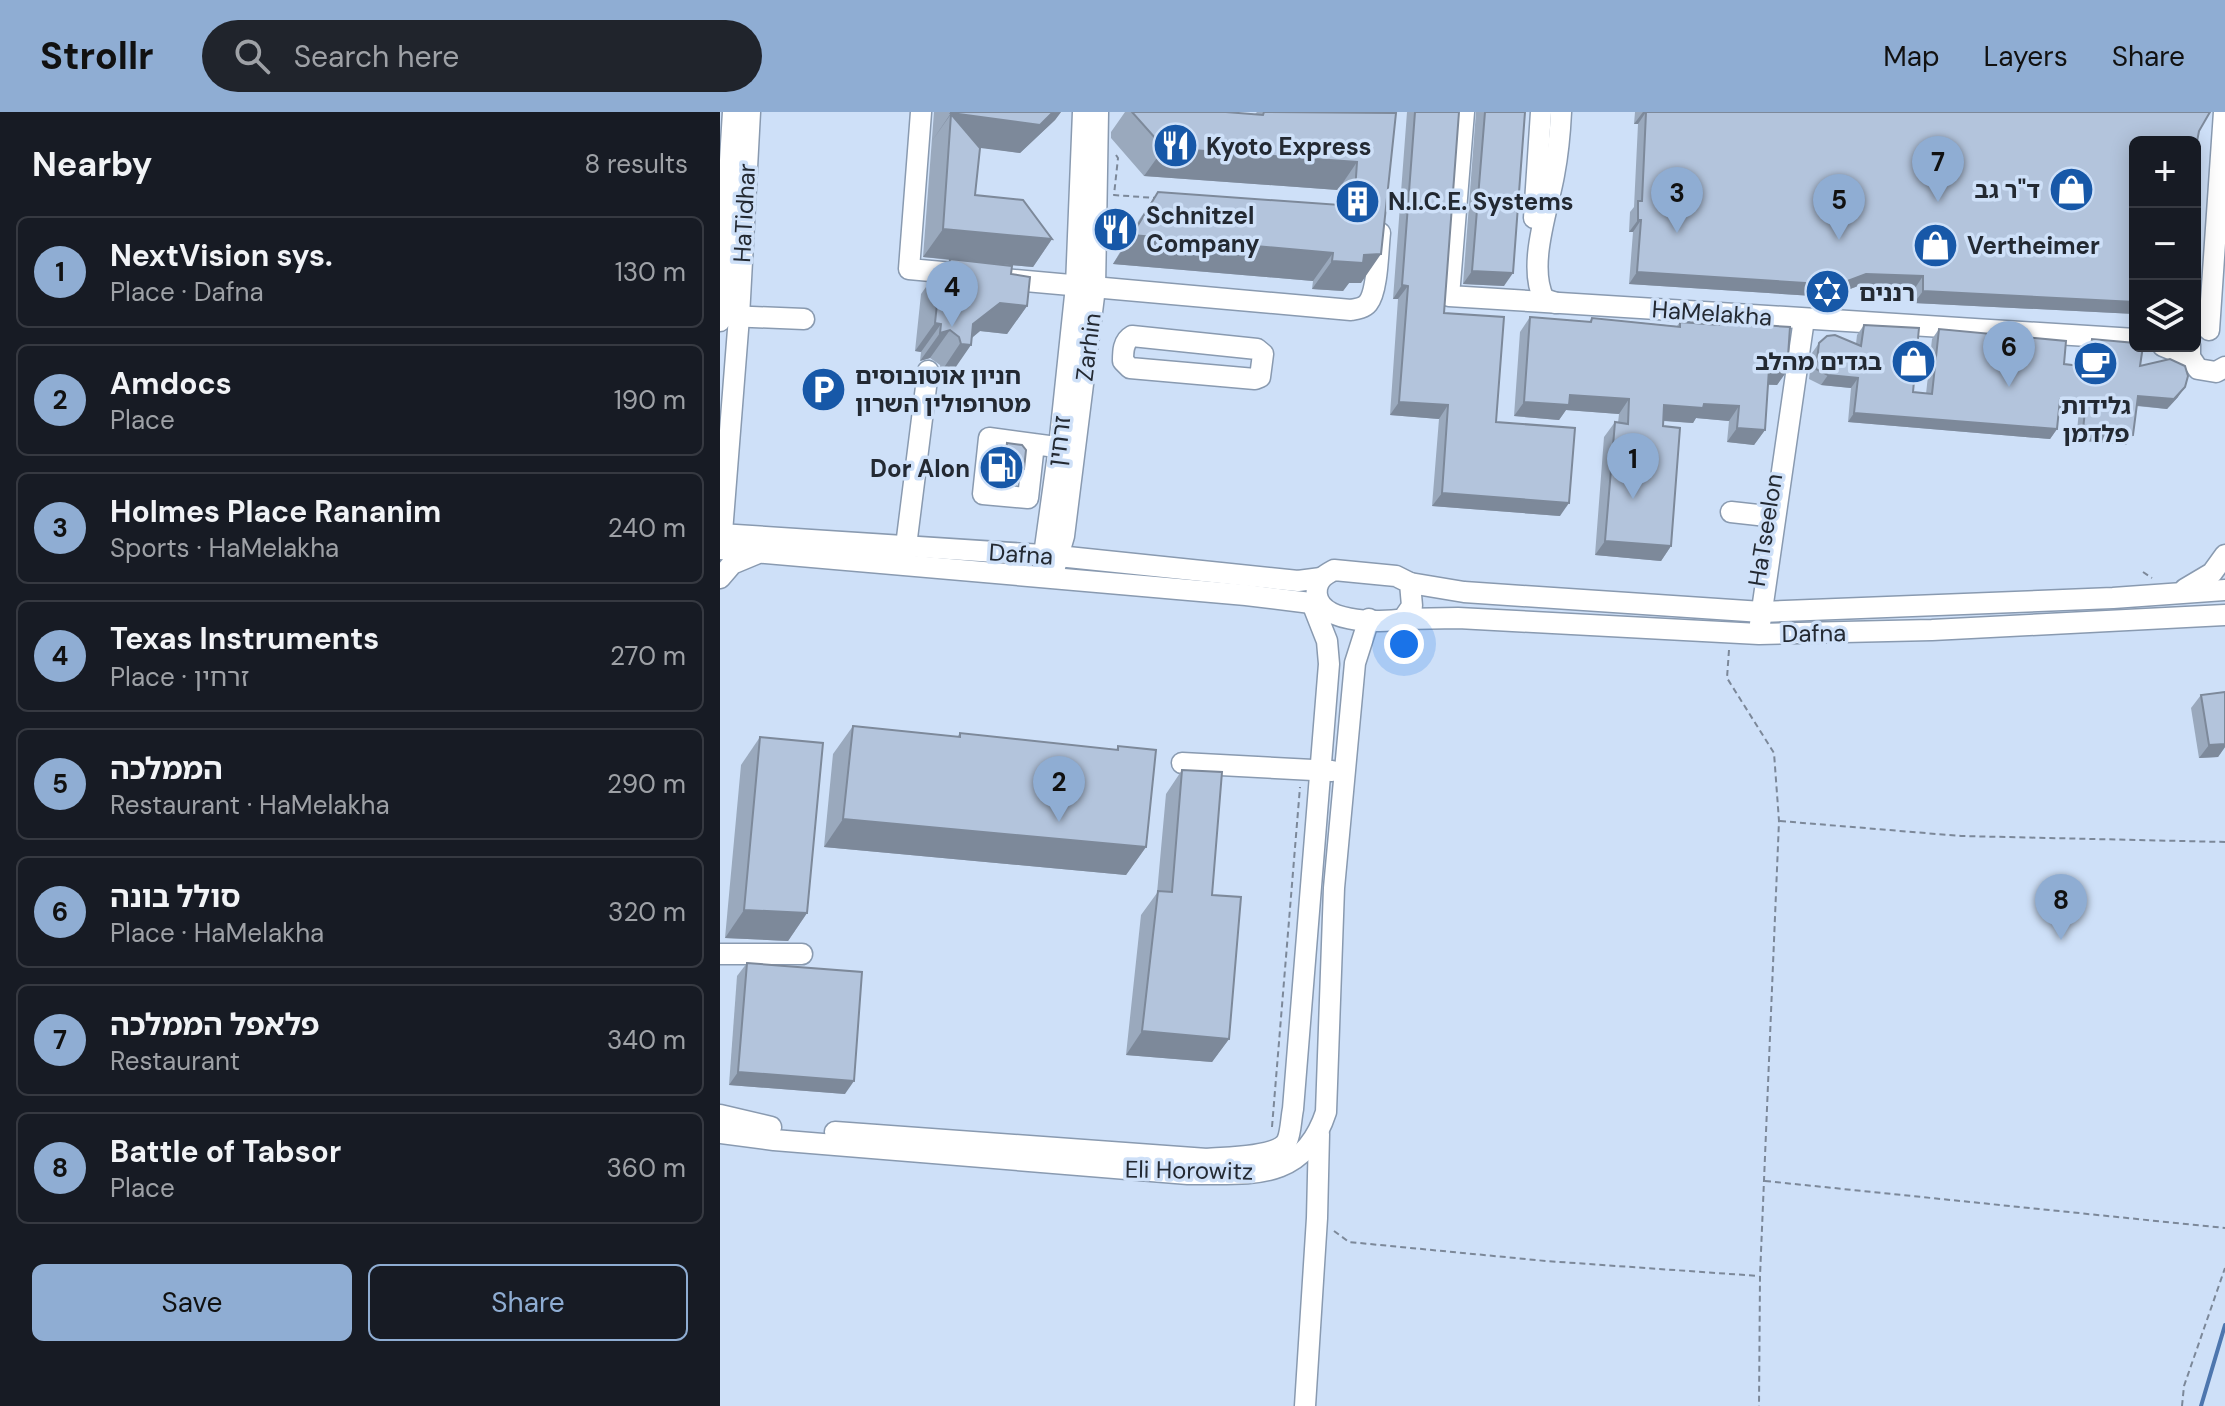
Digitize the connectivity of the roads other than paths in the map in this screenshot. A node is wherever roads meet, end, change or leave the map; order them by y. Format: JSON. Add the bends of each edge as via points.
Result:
{"nodes":[{"id":1,"x":733,"y":112,"type":"edge"},
{"id":2,"x":750,"y":112,"type":"edge"},
{"id":3,"x":921,"y":112,"type":"edge"},
{"id":4,"x":1083,"y":112,"type":"edge"},
{"id":5,"x":1098,"y":112,"type":"edge"},
{"id":6,"x":1464,"y":112,"type":"edge"},
{"id":7,"x":1541,"y":112,"type":"edge"},
{"id":8,"x":1561,"y":112,"type":"edge"},
{"id":9,"x":2224,"y":112,"type":"edge"},
{"id":10,"x":2223,"y":153,"type":"edge"},
{"id":11,"x":2222,"y":182,"type":"edge"},
{"id":12,"x":1381,"y":219,"type":"edge"},
{"id":13,"x":1086,"y":287,"type":"junction"},
{"id":14,"x":1528,"y":301,"type":"junction"},
{"id":15,"x":1556,"y":303,"type":"junction"},
{"id":16,"x":726,"y":317,"type":"edge"},
{"id":17,"x":804,"y":319,"type":"dead end"},
{"id":18,"x":1804,"y":319,"type":"junction"},
{"id":19,"x":2201,"y":333,"type":"edge"},
{"id":20,"x":2129,"y":339,"type":"edge"},
{"id":21,"x":1087,"y":347,"type":"junction"},
{"id":22,"x":1123,"y":351,"type":"junction"},
{"id":23,"x":2197,"y":352,"type":"edge"},
{"id":24,"x":2225,"y":367,"type":"edge"},
{"id":25,"x":928,"y":371,"type":"dead end"},
{"id":26,"x":1789,"y":432,"type":"junction"},
{"id":27,"x":1034,"y":444,"type":"dead end"},
{"id":28,"x":1067,"y":448,"type":"junction"},
{"id":29,"x":726,"y":492,"type":"junction"},
{"id":30,"x":1731,"y":512,"type":"dead end"},
{"id":31,"x":1767,"y":516,"type":"junction"},
{"id":32,"x":721,"y":544,"type":"edge"},
{"id":33,"x":762,"y":544,"type":"junction"},
{"id":34,"x":906,"y":546,"type":"junction"},
{"id":35,"x":2225,"y":555,"type":"edge"},
{"id":36,"x":1051,"y":556,"type":"junction"},
{"id":37,"x":720,"y":578,"type":"edge"},
{"id":38,"x":1049,"y":578,"type":"junction"},
{"id":39,"x":1321,"y":578,"type":"junction"},
{"id":40,"x":1410,"y":583,"type":"junction"},
{"id":41,"x":2225,"y":590,"type":"edge"},
{"id":42,"x":2174,"y":592,"type":"junction"},
{"id":43,"x":1315,"y":603,"type":"junction"},
{"id":44,"x":1757,"y":611,"type":"junction"},
{"id":45,"x":2225,"y":615,"type":"edge"},
{"id":46,"x":1369,"y":619,"type":"junction"},
{"id":47,"x":1403,"y":619,"type":"junction"},
{"id":48,"x":1754,"y":634,"type":"junction"},
{"id":49,"x":1182,"y":763,"type":"dead end"},
{"id":50,"x":1310,"y":770,"type":"junction"},
{"id":51,"x":1344,"y":772,"type":"junction"},
{"id":52,"x":720,"y":954,"type":"edge"},
{"id":53,"x":802,"y":954,"type":"dead end"},
{"id":54,"x":720,"y":1115,"type":"edge"},
{"id":55,"x":1319,"y":1132,"type":"junction"},
{"id":56,"x":720,"y":1133,"type":"edge"},
{"id":57,"x":1291,"y":1164,"type":"junction"},
{"id":58,"x":1317,"y":1188,"type":"junction"},
{"id":59,"x":1305,"y":1406,"type":"edge"}],
"edges":[{"from":1,"to":16,"type":"street","name":"HaTidhar"},
{"from":2,"to":16,"type":"street","name":"HaTidhar"},
{"from":3,"to":13,"type":"street","via":[[909,269]]},
{"from":4,"to":13,"type":"street","name":"זרחין"},
{"from":5,"to":13,"type":"street","name":"Zarhin"},
{"from":6,"to":14,"type":"street","name":"HaMelakha","via":[[1449,296]]},
{"from":7,"to":14,"type":"street"},
{"from":8,"to":15,"type":"street","via":[[1538,279],[1544,299]]},
{"from":9,"to":10,"type":"street"},
{"from":10,"to":11,"type":"street"},
{"from":11,"to":19,"type":"street"},
{"from":12,"to":13,"type":"street","via":[[1373,293],[1361,308]]},
{"from":13,"to":21,"type":"street","name":"Zarhin"},
{"from":13,"to":28,"type":"street","name":"זרחין"},
{"from":14,"to":15,"type":"street","name":"HaMelakha"},
{"from":15,"to":18,"type":"street","name":"HaMelakha"},
{"from":16,"to":17,"type":"street"},
{"from":16,"to":29,"type":"street","name":"HaTidhar"},
{"from":18,"to":20,"type":"street","name":"HaMelakha"},
{"from":18,"to":26,"type":"street","name":"HaTseelon"},
{"from":21,"to":22,"type":"street"},
{"from":21,"to":28,"type":"street","name":"Zarhin"},
{"from":22,"to":22,"type":"street","via":[[1130,368],[1255,379],[1265,358],[1257,349],[1132,336]]},
{"from":23,"to":24,"type":"street","via":[[2194,366],[2203,372]]},
{"from":25,"to":34,"type":"street"},
{"from":26,"to":31,"type":"street","name":"HaTseelon","via":[[1778,438]]},
{"from":26,"to":44,"type":"street","name":"HaTseelon"},
{"from":27,"to":28,"type":"street"},
{"from":28,"to":36,"type":"street","name":"Zarhin","via":[[1064,536]]},
{"from":29,"to":32,"type":"street","name":"HaTidhar"},
{"from":29,"to":33,"type":"street","via":[[734,515]]},
{"from":30,"to":31,"type":"street"},
{"from":31,"to":44,"type":"street","name":"HaTseelon"},
{"from":32,"to":33,"type":"street","name":"Dafna"},
{"from":33,"to":34,"type":"street","name":"Dafna"},
{"from":33,"to":37,"type":"street"},
{"from":33,"to":38,"type":"street","name":"Dafna"},
{"from":34,"to":36,"type":"street","name":"Dafna"},
{"from":35,"to":42,"type":"street","via":[[2212,573]]},
{"from":36,"to":38,"type":"street","name":"Zarhin"},
{"from":36,"to":39,"type":"street","name":"Dafna","via":[[1298,581]]},
{"from":38,"to":43,"type":"street","name":"Dafna"},
{"from":39,"to":40,"type":"street","name":"Dafna","via":[[1334,570],[1396,576]]},
{"from":39,"to":43,"type":"street"},
{"from":40,"to":44,"type":"street","name":"Dafna","via":[[1464,592]]},
{"from":40,"to":47,"type":"street","via":[[1412,606]]},
{"from":41,"to":42,"type":"street","name":"Dafna"},
{"from":42,"to":44,"type":"street","name":"Dafna"},
{"from":43,"to":46,"type":"street","name":"Dafna","via":[[1338,617]]},
{"from":43,"to":50,"type":"street","name":"Eli Horowitz","via":[[1329,664]]},
{"from":44,"to":48,"type":"street","name":"HaTseelon"},
{"from":45,"to":48,"type":"street","name":"Dafna"},
{"from":46,"to":47,"type":"street","name":"Dafna"},
{"from":46,"to":51,"type":"street","via":[[1355,663]]},
{"from":47,"to":48,"type":"street","name":"Dafna"},
{"from":49,"to":50,"type":"street"},
{"from":50,"to":51,"type":"street"},
{"from":50,"to":54,"type":"street","name":"Eli Horowitz","via":[[1293,1109],[1287,1140],[1279,1149],[1207,1159],[782,1129]]},
{"from":51,"to":55,"type":"street","via":[[1326,1112]]},
{"from":52,"to":53,"type":"street"},
{"from":55,"to":57,"type":"street"},
{"from":55,"to":58,"type":"street"},
{"from":56,"to":57,"type":"street","name":"Eli Horowitz","via":[[1188,1174],[1253,1173]]},
{"from":57,"to":58,"type":"street","via":[[1306,1170]]},
{"from":58,"to":59,"type":"street"}]}
